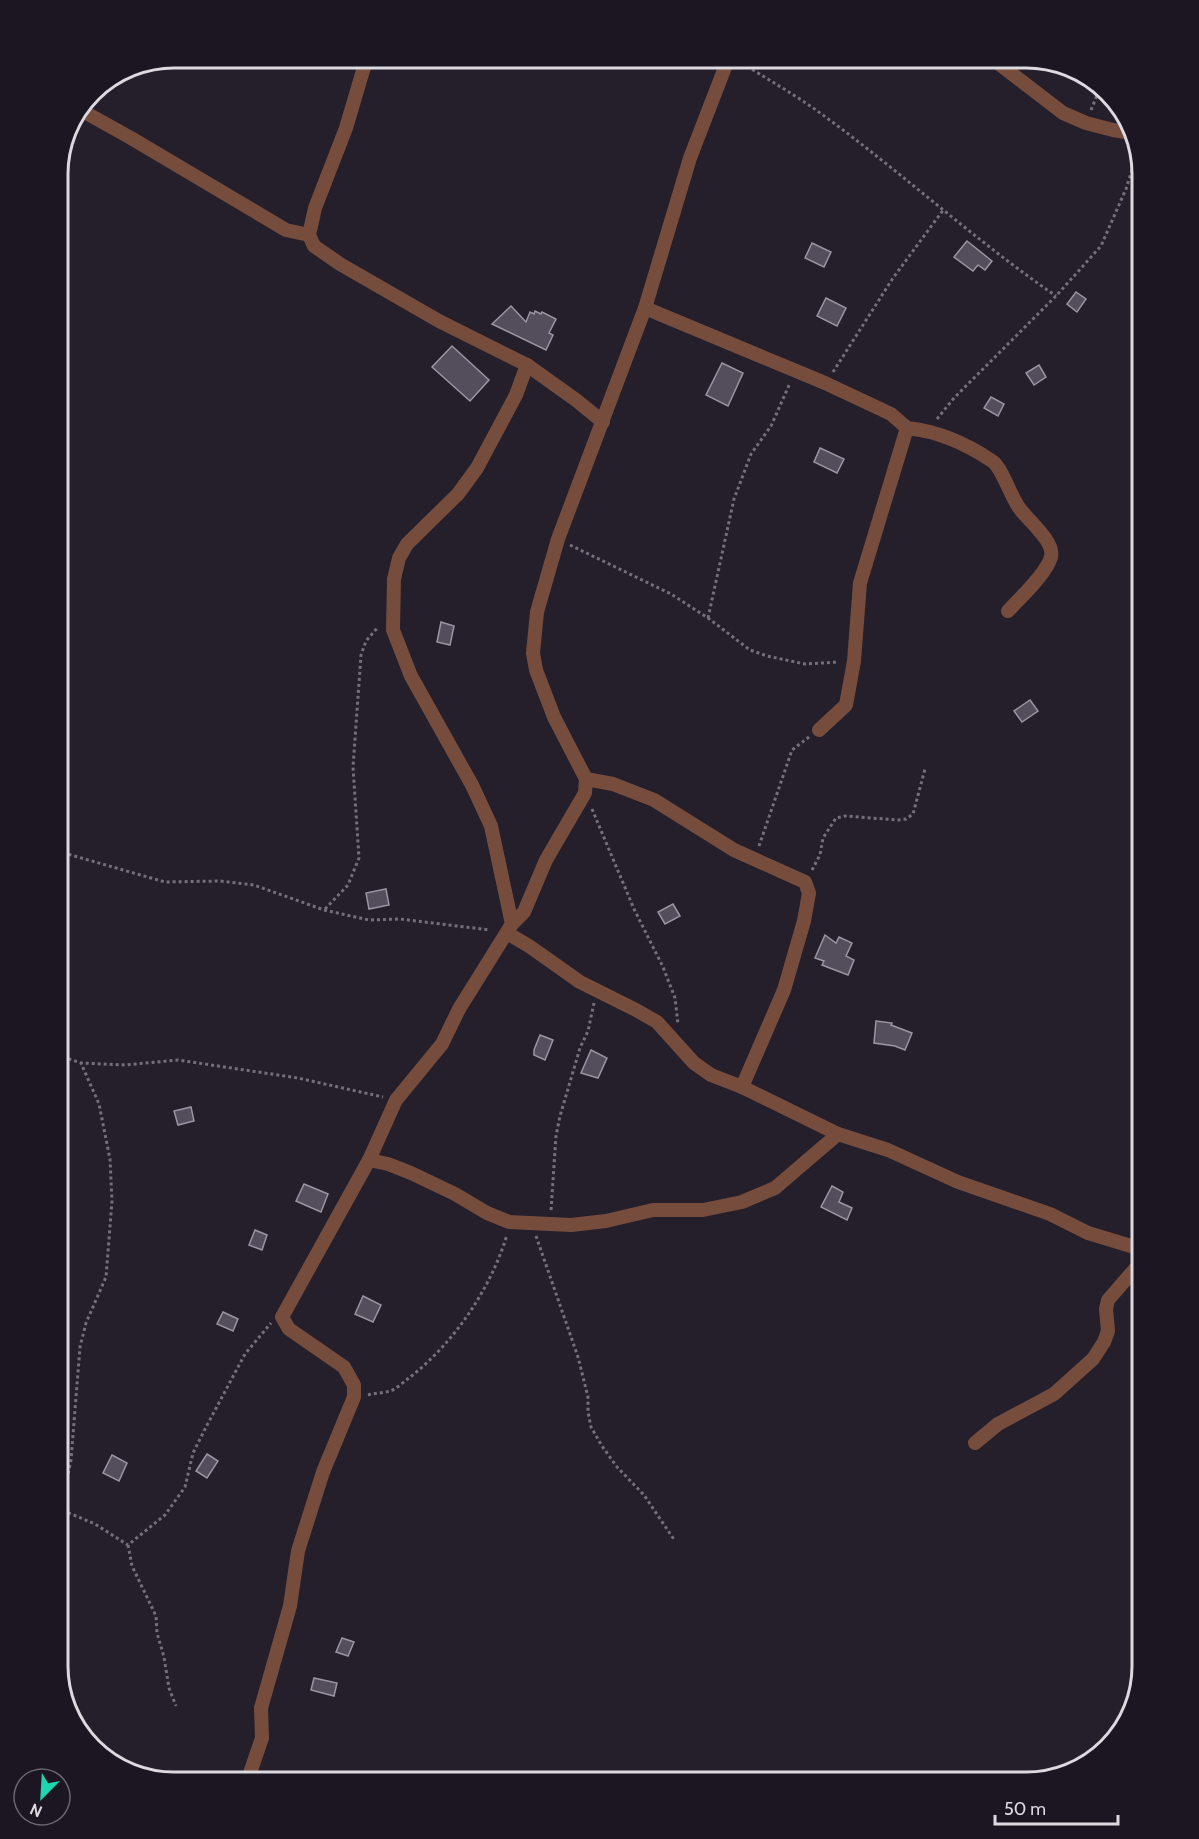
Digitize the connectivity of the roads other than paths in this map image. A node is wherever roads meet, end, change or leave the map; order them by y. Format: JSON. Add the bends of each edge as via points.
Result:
{"nodes":[{"id":1,"x":365,"y":68,"type":"edge"},
{"id":2,"x":731,"y":68,"type":"edge"},
{"id":3,"x":1005,"y":68,"type":"edge"},
{"id":4,"x":87,"y":113,"type":"edge"},
{"id":5,"x":1122,"y":132,"type":"edge"},
{"id":6,"x":309,"y":235,"type":"junction"},
{"id":7,"x":645,"y":308,"type":"junction"},
{"id":8,"x":527,"y":365,"type":"junction"},
{"id":9,"x":603,"y":422,"type":"junction"},
{"id":10,"x":907,"y":428,"type":"junction"},
{"id":11,"x":1008,"y":611,"type":"dead end"},
{"id":12,"x":819,"y":730,"type":"road end"},
{"id":13,"x":586,"y":786,"type":"junction"},
{"id":14,"x":509,"y":929,"type":"junction"},
{"id":15,"x":742,"y":1087,"type":"junction"},
{"id":16,"x":838,"y":1134,"type":"junction"},
{"id":17,"x":369,"y":1160,"type":"junction"},
{"id":18,"x":1132,"y":1247,"type":"edge"},
{"id":19,"x":1132,"y":1272,"type":"edge"},
{"id":20,"x":975,"y":1443,"type":"dead end"},
{"id":21,"x":251,"y":1771,"type":"edge"}],
"edges":[{"from":1,"to":6,"type":"street"},
{"from":2,"to":7,"type":"street","via":[[690,158]]},
{"from":3,"to":5,"type":"street","via":[[1064,113]]},
{"from":4,"to":6,"type":"street","via":[[286,230]]},
{"from":6,"to":8,"type":"street","via":[[314,246],[340,264],[439,321]]},
{"from":7,"to":9,"type":"street"},
{"from":7,"to":10,"type":"street","via":[[825,383],[891,414]]},
{"from":8,"to":9,"type":"street"},
{"from":8,"to":14,"type":"street","via":[[516,395],[477,468],[458,494],[407,544],[394,579],[393,630],[411,676],[491,826]]},
{"from":9,"to":13,"type":"street","via":[[558,538],[537,612],[533,653],[554,717]]},
{"from":10,"to":11,"type":"street","via":[[927,430],[953,440],[995,462],[1018,507],[1050,544],[1052,556],[1046,568]]},
{"from":10,"to":12,"type":"street","via":[[860,583],[846,705]]},
{"from":13,"to":14,"type":"street","via":[[546,860],[524,912]]},
{"from":13,"to":15,"type":"street","via":[[613,784],[654,800],[734,850],[805,882],[808,893],[804,921],[784,990]]},
{"from":14,"to":15,"type":"street","via":[[567,974],[657,1022],[694,1063],[711,1075]]},
{"from":14,"to":17,"type":"street","via":[[442,1044],[396,1100]]},
{"from":15,"to":16,"type":"street"},
{"from":16,"to":17,"type":"street","via":[[776,1188],[742,1202],[703,1210],[653,1210],[571,1225],[509,1222],[411,1173]]},
{"from":16,"to":18,"type":"street"},
{"from":17,"to":21,"type":"street","via":[[282,1317],[289,1329],[344,1367],[354,1385],[354,1397],[323,1472],[298,1551],[290,1606],[261,1708],[262,1738]]},
{"from":19,"to":20,"type":"street","via":[[1108,1300],[1108,1331],[1093,1359],[1054,1394],[998,1424]]}]}
